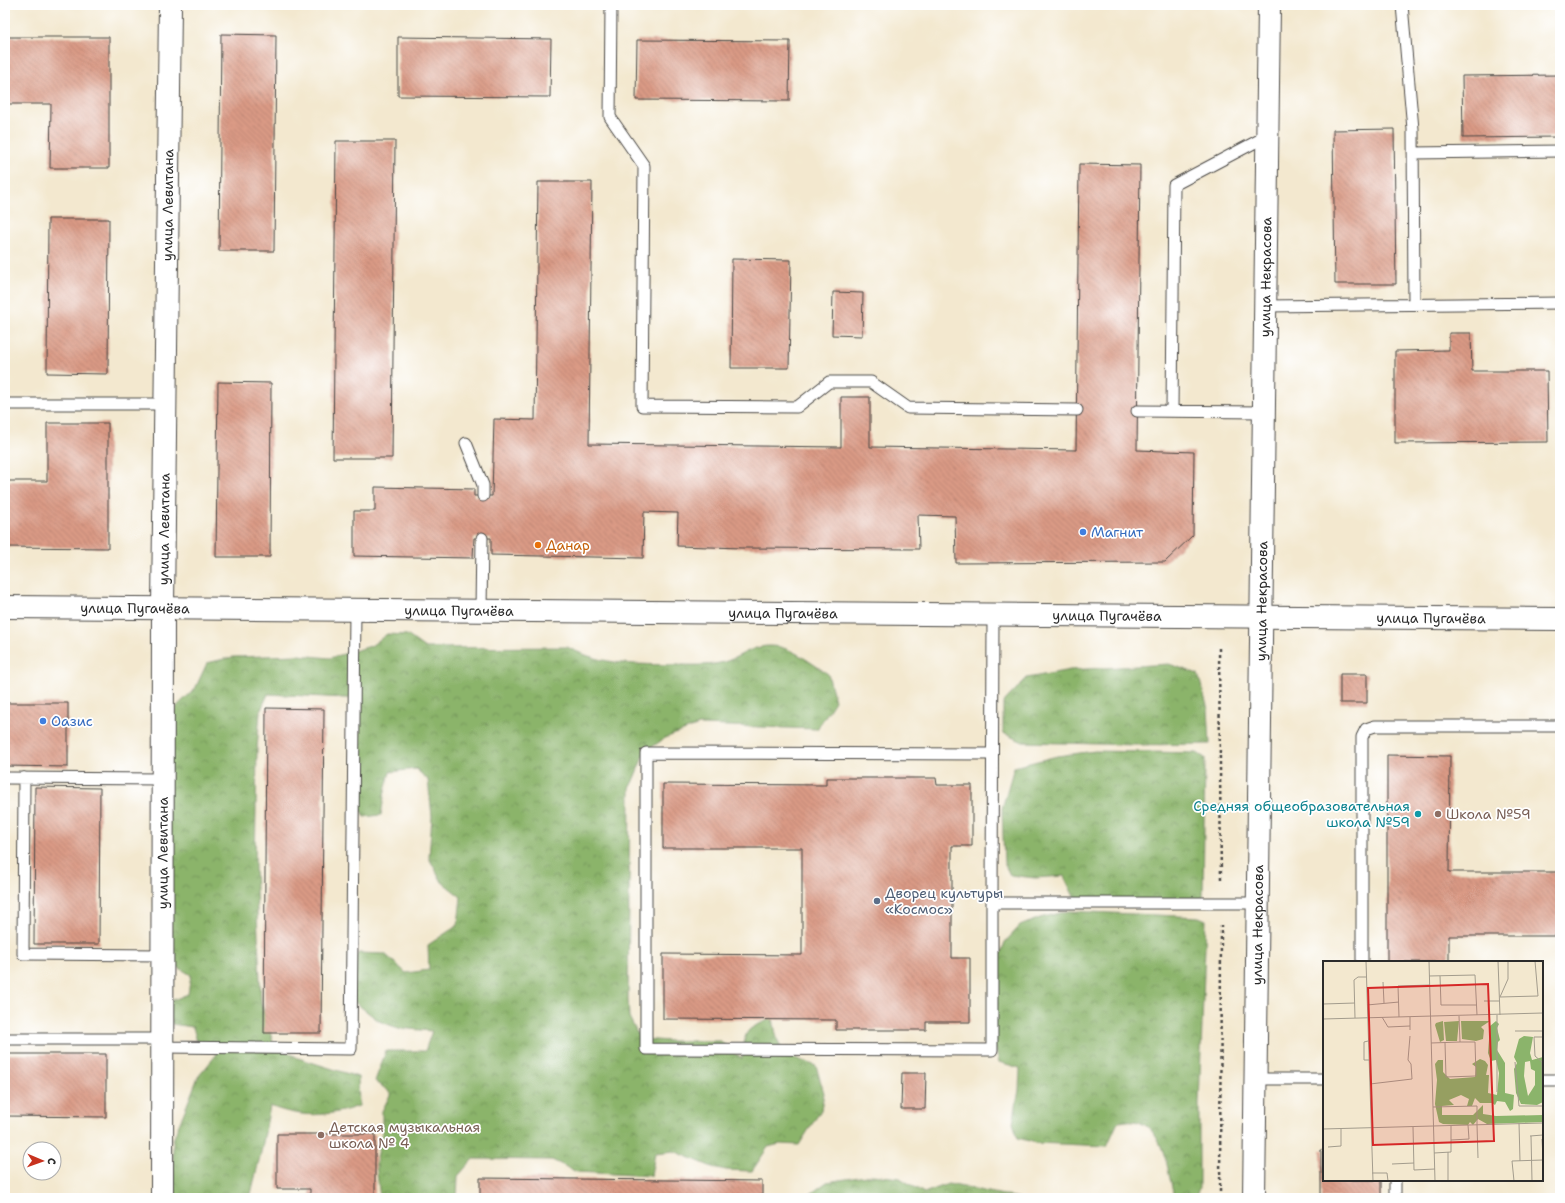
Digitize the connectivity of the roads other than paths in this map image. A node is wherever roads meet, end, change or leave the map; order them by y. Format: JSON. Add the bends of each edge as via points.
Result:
{"nodes":[{"id":1,"x":170,"y":5,"type":"edge"},
{"id":2,"x":611,"y":5,"type":"edge"},
{"id":3,"x":1269,"y":5,"type":"edge"},
{"id":4,"x":1402,"y":5,"type":"edge"},
{"id":5,"x":1268,"y":136,"type":"junction"},
{"id":6,"x":1560,"y":151,"type":"edge"},
{"id":7,"x":1413,"y":153,"type":"junction"},
{"id":8,"x":1560,"y":303,"type":"edge"},
{"id":9,"x":1414,"y":304,"type":"junction"},
{"id":10,"x":1266,"y":306,"type":"junction"},
{"id":11,"x":5,"y":404,"type":"edge"},
{"id":12,"x":165,"y":404,"type":"junction"},
{"id":13,"x":1077,"y":410,"type":"dead end"},
{"id":14,"x":1137,"y":411,"type":"dead end"},
{"id":15,"x":1172,"y":411,"type":"junction"},
{"id":16,"x":1264,"y":412,"type":"junction"},
{"id":17,"x":466,"y":443,"type":"dead end"},
{"id":18,"x":483,"y":496,"type":"dead end"},
{"id":19,"x":482,"y":538,"type":"dead end"},
{"id":20,"x":5,"y":607,"type":"edge"},
{"id":21,"x":163,"y":608,"type":"junction"},
{"id":22,"x":355,"y":609,"type":"junction"},
{"id":23,"x":481,"y":610,"type":"junction"},
{"id":24,"x":993,"y":614,"type":"junction"},
{"id":25,"x":1262,"y":617,"type":"junction"},
{"id":26,"x":1560,"y":619,"type":"edge"},
{"id":27,"x":1560,"y":726,"type":"edge"},
{"id":28,"x":992,"y":754,"type":"junction"},
{"id":29,"x":5,"y":778,"type":"edge"},
{"id":30,"x":24,"y":778,"type":"junction"},
{"id":31,"x":163,"y":779,"type":"junction"},
{"id":32,"x":992,"y":903,"type":"junction"},
{"id":33,"x":1258,"y":903,"type":"junction"},
{"id":34,"x":162,"y":955,"type":"junction"},
{"id":35,"x":1362,"y":961,"type":"edge"},
{"id":36,"x":5,"y":1039,"type":"edge"},
{"id":37,"x":162,"y":1043,"type":"junction"},
{"id":38,"x":1256,"y":1079,"type":"junction"},
{"id":39,"x":1323,"y":1079,"type":"edge"},
{"id":40,"x":1543,"y":1080,"type":"edge"},
{"id":41,"x":1560,"y":1080,"type":"edge"},
{"id":42,"x":1395,"y":1181,"type":"edge"},
{"id":43,"x":162,"y":1198,"type":"edge"},
{"id":44,"x":1254,"y":1198,"type":"edge"},
{"id":45,"x":1395,"y":1198,"type":"edge"}],
"edges":[{"from":1,"to":12,"type":"street","name":"улица Левитана"},
{"from":2,"to":13,"type":"lane","via":[[610,117],[644,166],[642,406],[797,407],[829,382],[872,382],[908,408]]},
{"from":3,"to":5,"type":"street","name":"улица Некрасова"},
{"from":4,"to":7,"type":"lane"},
{"from":5,"to":10,"type":"street","name":"улица Некрасова"},
{"from":5,"to":15,"type":"lane","via":[[1174,185]]},
{"from":6,"to":7,"type":"lane"},
{"from":7,"to":9,"type":"lane"},
{"from":8,"to":9,"type":"lane"},
{"from":9,"to":10,"type":"lane"},
{"from":10,"to":16,"type":"street","name":"улица Некрасова"},
{"from":11,"to":12,"type":"lane"},
{"from":12,"to":21,"type":"street","name":"улица Левитана"},
{"from":14,"to":15,"type":"lane"},
{"from":15,"to":16,"type":"lane"},
{"from":16,"to":25,"type":"street","name":"улица Некрасова"},
{"from":17,"to":18,"type":"lane","via":[[483,485]]},
{"from":19,"to":23,"type":"lane"},
{"from":20,"to":21,"type":"street","name":"улица Пугачёва"},
{"from":21,"to":22,"type":"street","name":"улица Пугачёва"},
{"from":21,"to":31,"type":"street","name":"улица Левитана"},
{"from":22,"to":23,"type":"street","name":"улица Пугачёва"},
{"from":22,"to":37,"type":"lane","via":[[351,1049]]},
{"from":23,"to":24,"type":"street","name":"улица Пугачёва"},
{"from":24,"to":25,"type":"street","name":"улица Пугачёва"},
{"from":24,"to":28,"type":"lane"},
{"from":25,"to":26,"type":"street","name":"улица Пугачёва"},
{"from":25,"to":33,"type":"street","name":"улица Некрасова"},
{"from":27,"to":35,"type":"lane","via":[[1375,726],[1366,729],[1362,737]]},
{"from":28,"to":32,"type":"lane"},
{"from":28,"to":32,"type":"lane","via":[[646,753],[646,1049],[992,1050]]},
{"from":29,"to":30,"type":"lane"},
{"from":30,"to":31,"type":"lane"},
{"from":30,"to":34,"type":"lane","via":[[23,954]]},
{"from":31,"to":34,"type":"street","name":"улица Левитана"},
{"from":32,"to":33,"type":"lane"},
{"from":33,"to":38,"type":"street","name":"улица Некрасова"},
{"from":34,"to":37,"type":"street","name":"улица Левитана"},
{"from":36,"to":37,"type":"lane"},
{"from":37,"to":43,"type":"street","name":"улица Левитана"},
{"from":38,"to":39,"type":"lane"},
{"from":38,"to":44,"type":"street","name":"улица Некрасова"},
{"from":40,"to":41,"type":"lane"},
{"from":42,"to":45,"type":"lane"}]}
